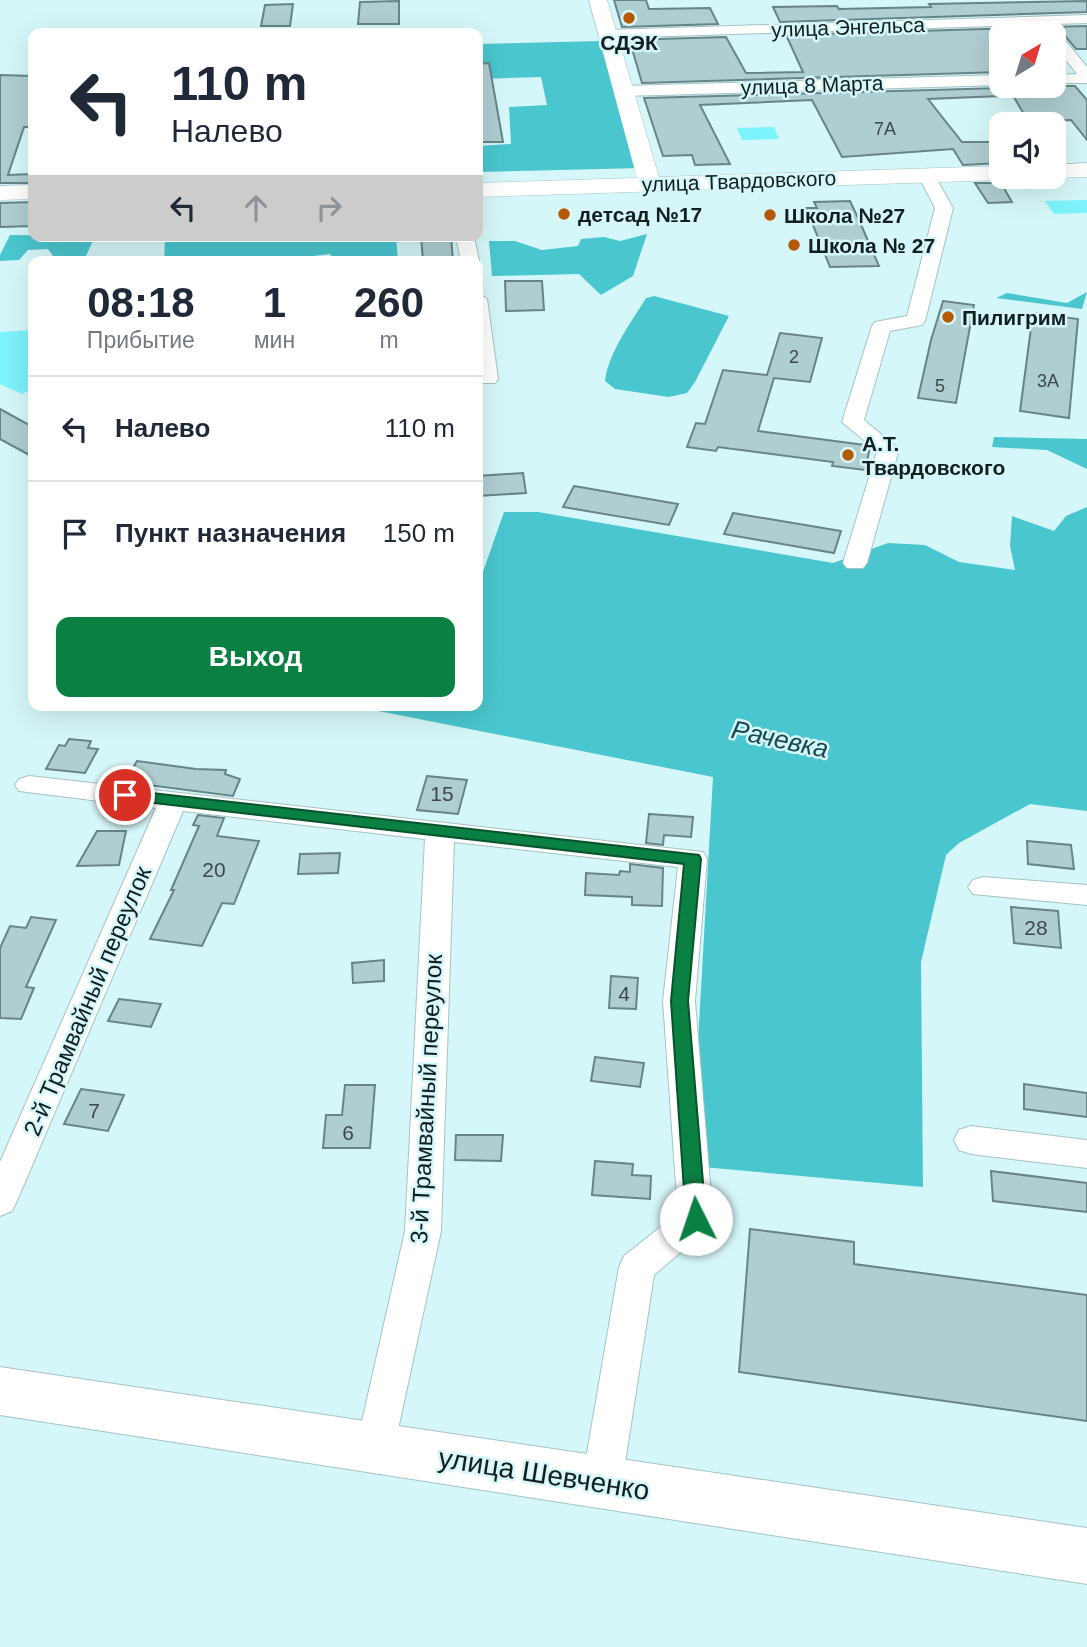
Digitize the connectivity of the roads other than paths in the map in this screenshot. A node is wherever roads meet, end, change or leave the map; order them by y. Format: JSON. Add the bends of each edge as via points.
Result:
{"nodes":[{"id":1,"x":598,"y":0,"type":"edge"},
{"id":2,"x":1037,"y":15,"type":"junction"},
{"id":3,"x":1087,"y":19,"type":"edge"},
{"id":4,"x":1042,"y":21,"type":"edge"},
{"id":5,"x":608,"y":34,"type":"junction"},
{"id":6,"x":1066,"y":51,"type":"edge"},
{"id":7,"x":1087,"y":77,"type":"edge"},
{"id":8,"x":1066,"y":78,"type":"edge"},
{"id":9,"x":989,"y":80,"type":"edge"},
{"id":10,"x":623,"y":91,"type":"junction"},
{"id":11,"x":1066,"y":160,"type":"edge"},
{"id":12,"x":1087,"y":160,"type":"edge"},
{"id":13,"x":989,"y":163,"type":"edge"},
{"id":14,"x":1087,"y":170,"type":"edge"},
{"id":15,"x":1066,"y":171,"type":"edge"},
{"id":16,"x":989,"y":173,"type":"edge"},
{"id":17,"x":926,"y":175,"type":"junction"},
{"id":18,"x":483,"y":176,"type":"edge"},
{"id":19,"x":649,"y":178,"type":"junction"},
{"id":20,"x":483,"y":190,"type":"edge"},
{"id":21,"x":28,"y":192,"type":"edge"},
{"id":22,"x":0,"y":193,"type":"edge"},
{"id":23,"x":28,"y":204,"type":"edge"},
{"id":24,"x":0,"y":205,"type":"edge"},
{"id":25,"x":483,"y":339,"type":"edge"},
{"id":26,"x":488,"y":379,"type":"dead end"},
{"id":27,"x":855,"y":563,"type":"dead end"},
{"id":28,"x":29,"y":785,"type":"dead end"},
{"id":29,"x":174,"y":800,"type":"junction"},
{"id":30,"x":440,"y":830,"type":"junction"},
{"id":31,"x":983,"y":887,"type":"dead end"},
{"id":32,"x":1087,"y":895,"type":"edge"},
{"id":33,"x":971,"y":1140,"type":"dead end"},
{"id":34,"x":1087,"y":1154,"type":"edge"},
{"id":35,"x":0,"y":1201,"type":"edge"},
{"id":36,"x":0,"y":1391,"type":"edge"},
{"id":37,"x":375,"y":1448,"type":"junction"},
{"id":38,"x":602,"y":1482,"type":"junction"},
{"id":39,"x":1087,"y":1556,"type":"edge"}],
"edges":[{"from":1,"to":5,"type":"street"},
{"from":2,"to":3,"type":"street","name":"улица Энгельса"},
{"from":2,"to":4,"type":"street"},
{"from":2,"to":5,"type":"street","name":"улица Энгельса"},
{"from":5,"to":10,"type":"street"},
{"from":6,"to":7,"type":"street"},
{"from":7,"to":8,"type":"street"},
{"from":9,"to":10,"type":"street","name":"улица 8 Марта"},
{"from":10,"to":19,"type":"street"},
{"from":11,"to":12,"type":"street"},
{"from":13,"to":19,"type":"street","name":"улица Твардовского"},
{"from":14,"to":15,"type":"street"},
{"from":16,"to":17,"type":"street","name":"улица Твардовского"},
{"from":17,"to":19,"type":"street","name":"улица Твардовского"},
{"from":17,"to":27,"type":"street","via":[[944,208],[915,321],[882,326],[853,422],[888,449]]},
{"from":18,"to":19,"type":"street","name":"улица Твардовского"},
{"from":19,"to":20,"type":"street","name":"улица Твардовского"},
{"from":21,"to":22,"type":"street"},
{"from":23,"to":24,"type":"street"},
{"from":25,"to":26,"type":"street"},
{"from":28,"to":29,"type":"street"},
{"from":29,"to":30,"type":"street"},
{"from":29,"to":35,"type":"street","name":"2-й Трамвайный переулок"},
{"from":30,"to":37,"type":"street","name":"3-й Трамвайный переулок","via":[[423,1231]]},
{"from":30,"to":38,"type":"street","via":[[693,859],[680,1001],[696,1219],[637,1267]]},
{"from":31,"to":32,"type":"street"},
{"from":33,"to":34,"type":"street"},
{"from":36,"to":37,"type":"main road","name":"улица Шевченко"},
{"from":37,"to":38,"type":"main road","name":"улица Шевченко"},
{"from":38,"to":39,"type":"main road","name":"улица Шевченко"}]}
